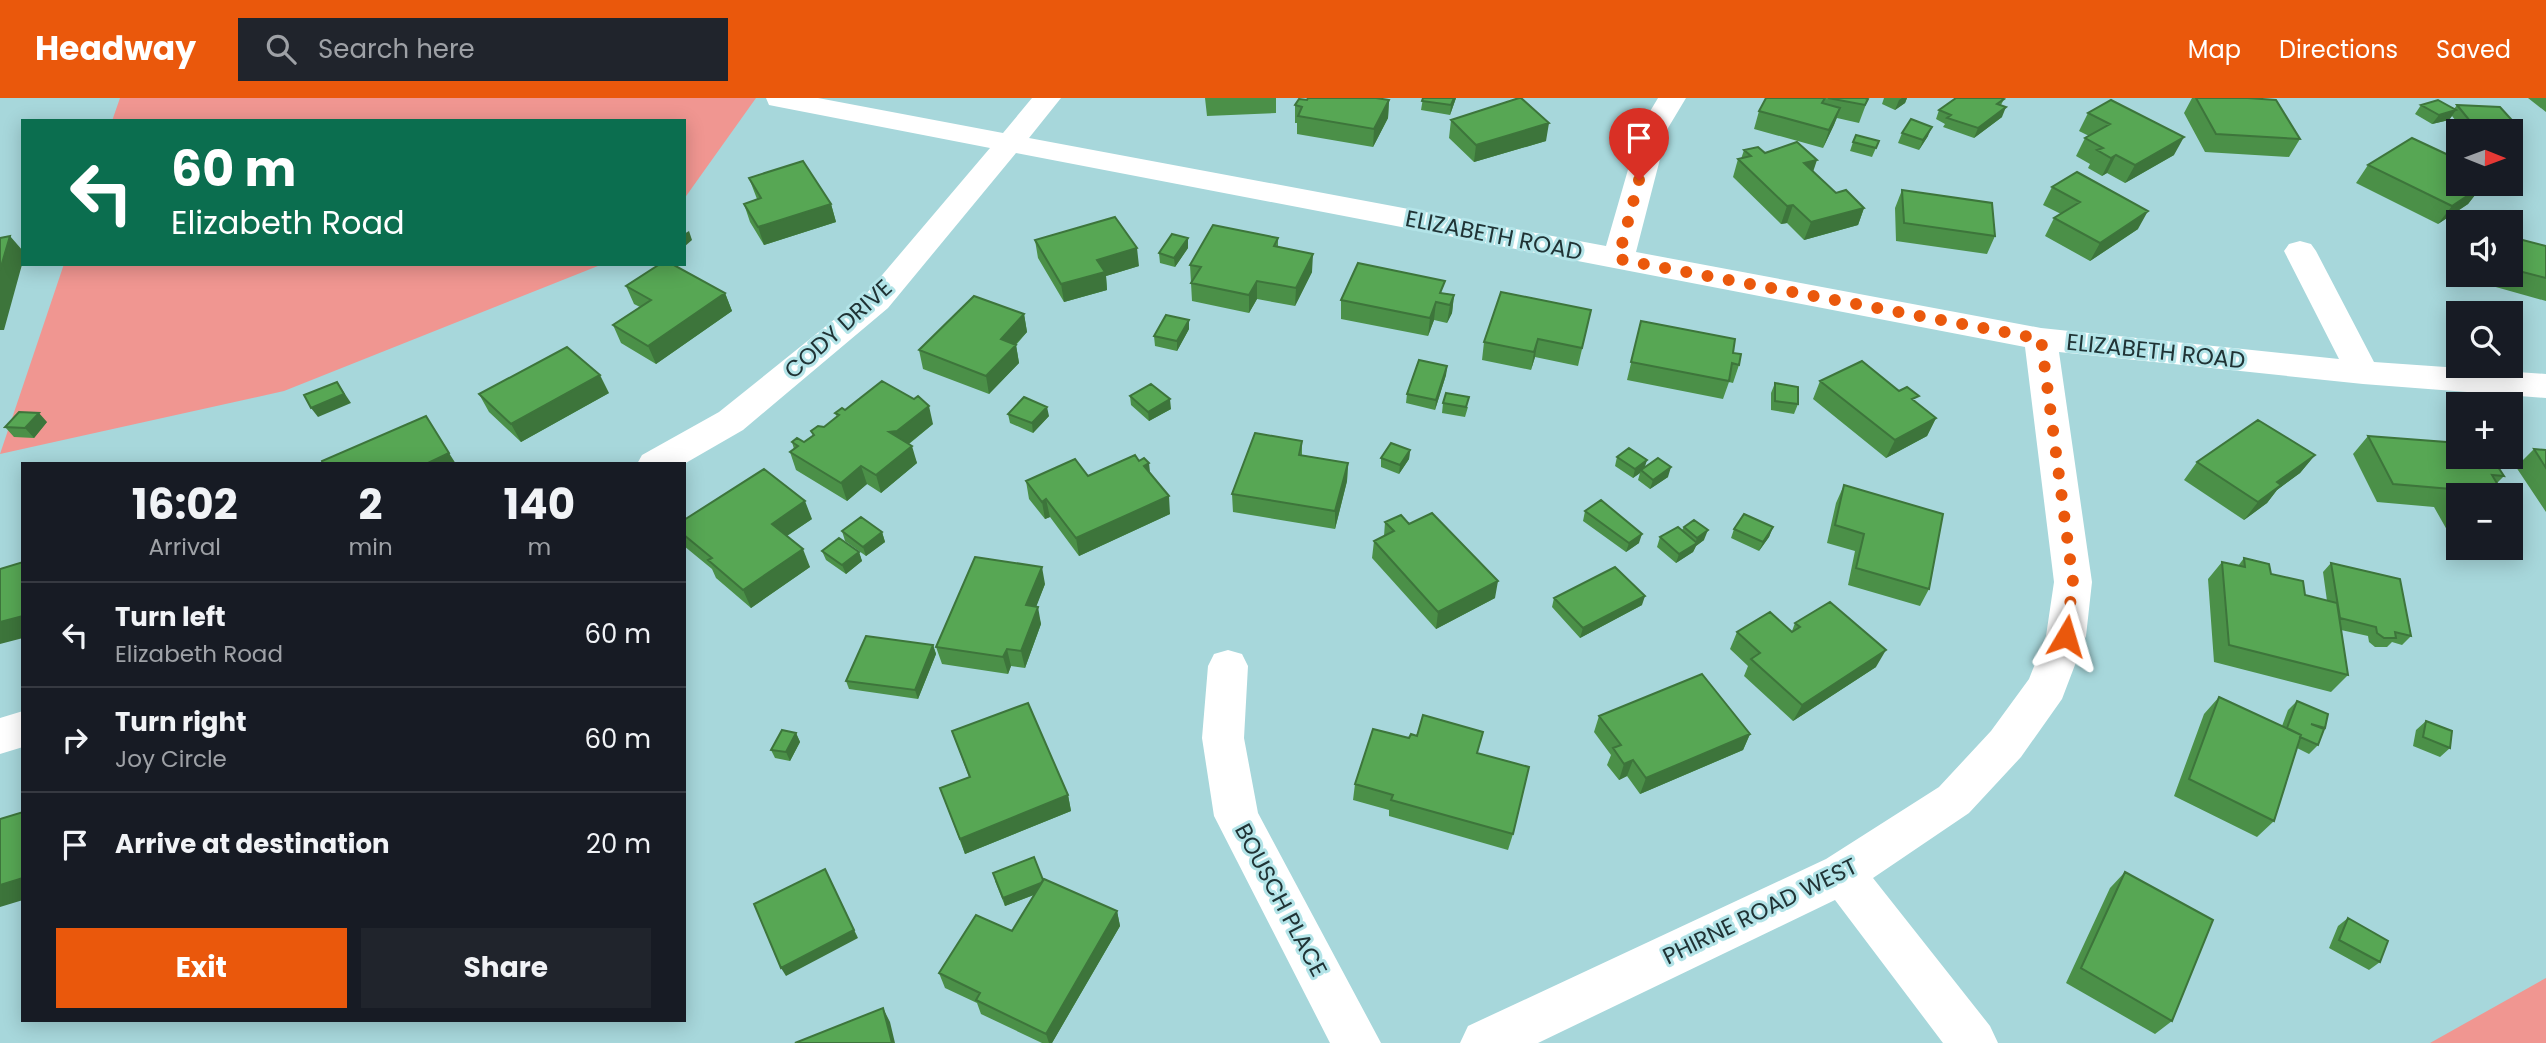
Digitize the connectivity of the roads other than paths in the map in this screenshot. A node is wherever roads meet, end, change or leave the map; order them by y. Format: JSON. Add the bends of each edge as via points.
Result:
{"nodes":[{"id":1,"x":1047,"y":98,"type":"edge"},
{"id":2,"x":1672,"y":98,"type":"edge"},
{"id":3,"x":779,"y":99,"type":"edge"},
{"id":4,"x":1009,"y":140,"type":"junction"},
{"id":5,"x":2300,"y":251,"type":"dead end"},
{"id":6,"x":1618,"y":259,"type":"junction"},
{"id":7,"x":2041,"y":339,"type":"junction"},
{"id":8,"x":2363,"y":373,"type":"junction"},
{"id":9,"x":2546,"y":386,"type":"edge"},
{"id":10,"x":659,"y":462,"type":"edge"},
{"id":11,"x":1228,"y":666,"type":"dead end"},
{"id":12,"x":21,"y":730,"type":"edge"},
{"id":13,"x":0,"y":736,"type":"edge"},
{"id":14,"x":1842,"y":874,"type":"junction"},
{"id":15,"x":1356,"y":1043,"type":"edge"},
{"id":16,"x":1485,"y":1043,"type":"edge"},
{"id":17,"x":1973,"y":1043,"type":"edge"}],
"edges":[{"from":1,"to":4,"type":"street","name":"CODY DRIVE"},
{"from":2,"to":6,"type":"street","via":[[1654,128]]},
{"from":3,"to":4,"type":"street","name":"ELIZABETH ROAD"},
{"from":4,"to":6,"type":"street","name":"ELIZABETH ROAD"},
{"from":4,"to":10,"type":"street","name":"CODY DRIVE","via":[[877,301],[732,421]]},
{"from":5,"to":8,"type":"street"},
{"from":6,"to":7,"type":"street","name":"ELIZABETH ROAD"},
{"from":7,"to":8,"type":"street","name":"ELIZABETH ROAD"},
{"from":7,"to":14,"type":"street","name":"PHIRNE ROAD WEST","via":[[2073,582],[2066,636],[2047,687],[2006,744],[1954,800]]},
{"from":8,"to":9,"type":"street","name":"ELIZABETH ROAD"},
{"from":11,"to":15,"type":"street","name":"BOUSCH PLACE","via":[[1223,738],[1236,816]]},
{"from":12,"to":13,"type":"street"},
{"from":14,"to":16,"type":"street","name":"PHIRNE ROAD WEST"},
{"from":14,"to":17,"type":"street"}]}
